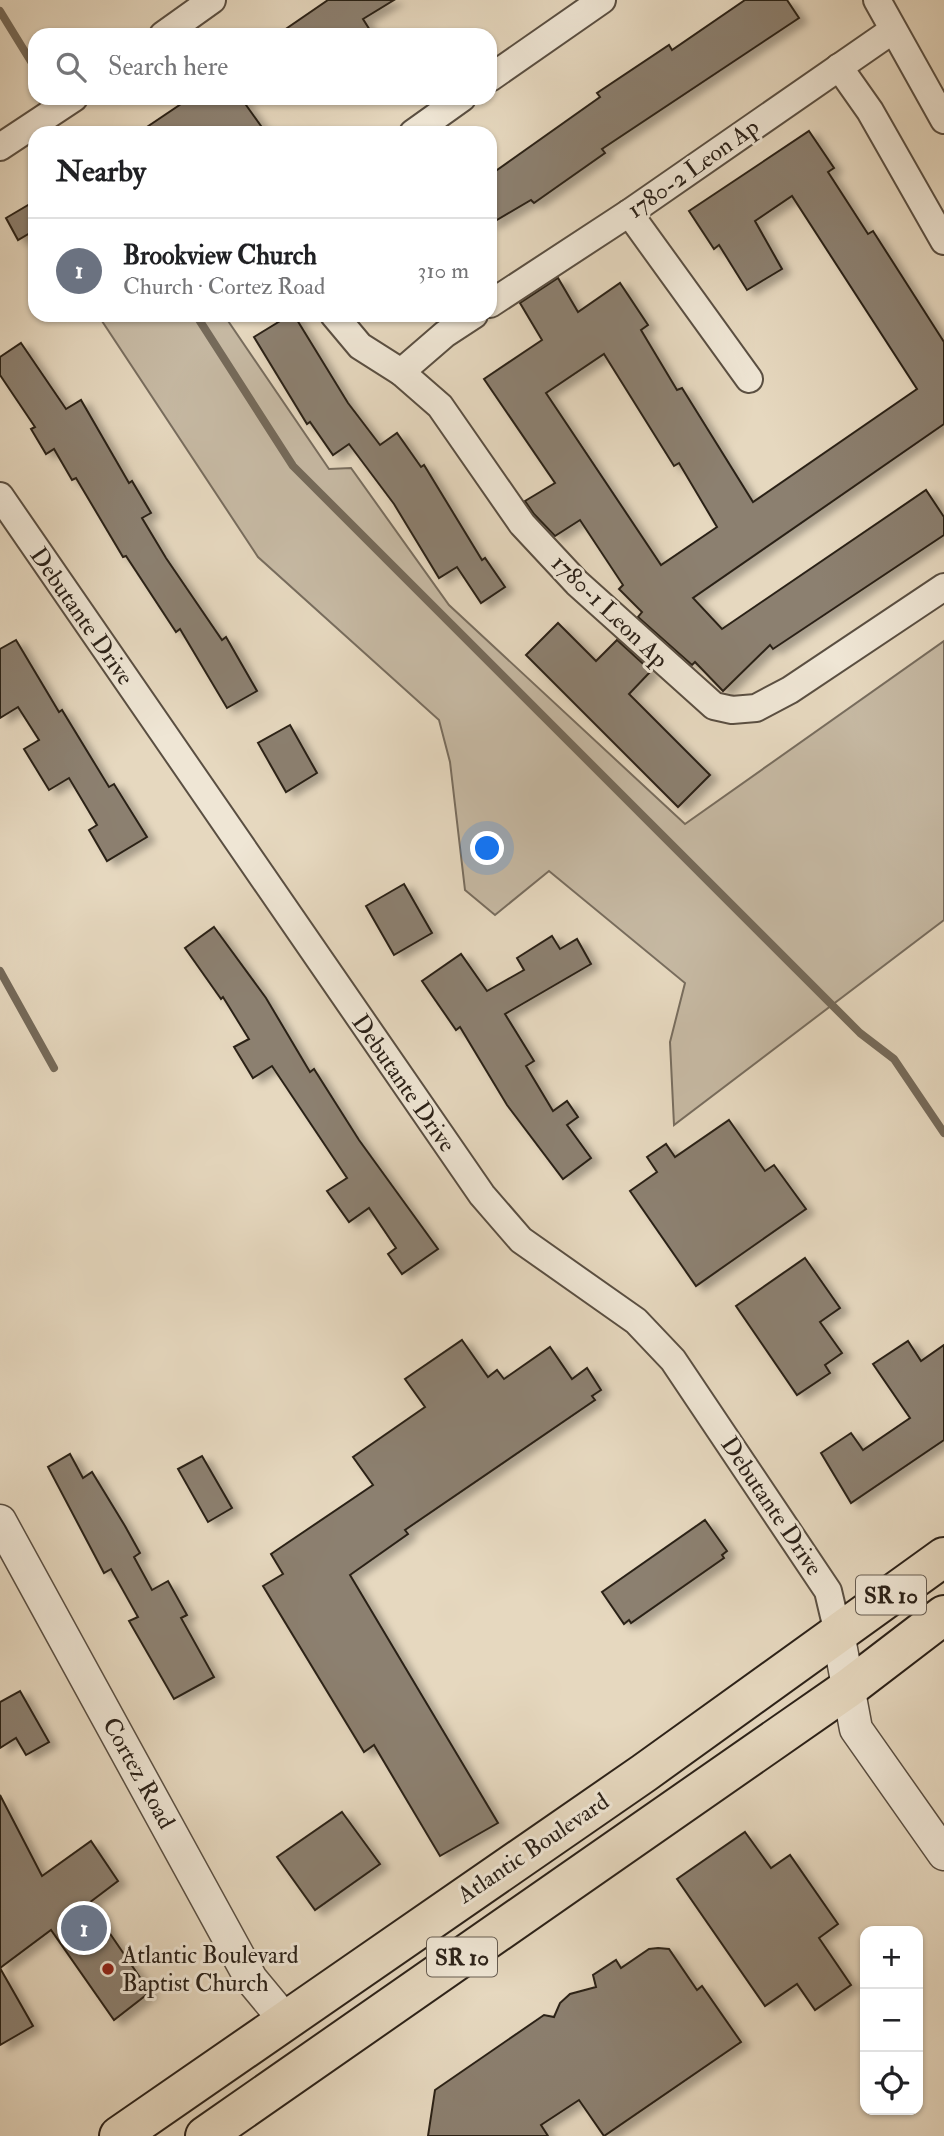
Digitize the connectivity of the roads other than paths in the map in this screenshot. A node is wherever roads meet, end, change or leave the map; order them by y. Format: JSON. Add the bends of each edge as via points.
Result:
{"nodes":[{"id":1,"x":212,"y":0,"type":"edge"},
{"id":2,"x":601,"y":0,"type":"edge"},
{"id":3,"x":877,"y":0,"type":"edge"},
{"id":4,"x":173,"y":28,"type":"edge"},
{"id":5,"x":893,"y":30,"type":"junction"},
{"id":6,"x":839,"y":67,"type":"junction"},
{"id":7,"x":497,"y":73,"type":"edge"},
{"id":8,"x":63,"y":105,"type":"edge"},
{"id":9,"x":452,"y":105,"type":"edge"},
{"id":10,"x":940,"y":105,"type":"edge"},
{"id":11,"x":32,"y":126,"type":"edge"},
{"id":12,"x":423,"y":126,"type":"edge"},
{"id":13,"x":28,"y":128,"type":"edge"},
{"id":14,"x":0,"y":147,"type":"edge"},
{"id":15,"x":629,"y":212,"type":"junction"},
{"id":16,"x":944,"y":240,"type":"edge"},
{"id":17,"x":497,"y":299,"type":"edge"},
{"id":18,"x":340,"y":322,"type":"edge"},
{"id":19,"x":463,"y":322,"type":"edge"},
{"id":20,"x":401,"y":372,"type":"junction"},
{"id":21,"x":749,"y":379,"type":"dead end"},
{"id":22,"x":0,"y":496,"type":"edge"},
{"id":23,"x":944,"y":587,"type":"edge"},
{"id":24,"x":0,"y":1521,"type":"edge"},
{"id":25,"x":944,"y":1557,"type":"edge"},
{"id":26,"x":944,"y":1615,"type":"edge"},
{"id":27,"x":838,"y":1633,"type":"junction"},
{"id":28,"x":850,"y":1687,"type":"junction"},
{"id":29,"x":944,"y":1854,"type":"edge"},
{"id":30,"x":348,"y":1976,"type":"junction"},
{"id":31,"x":285,"y":2020,"type":"junction"},
{"id":32,"x":317,"y":2058,"type":"junction"},
{"id":33,"x":254,"y":2102,"type":"junction"},
{"id":34,"x":120,"y":2136,"type":"edge"},
{"id":35,"x":205,"y":2136,"type":"edge"}],
"edges":[{"from":1,"to":4,"type":"street"},
{"from":2,"to":7,"type":"street"},
{"from":3,"to":5,"type":"street"},
{"from":5,"to":6,"type":"street","name":"1780-2 Leon Ap"},
{"from":5,"to":10,"type":"street"},
{"from":6,"to":15,"type":"street","name":"1780-2 Leon Ap"},
{"from":6,"to":16,"type":"street","via":[[870,111]]},
{"from":8,"to":11,"type":"street"},
{"from":9,"to":12,"type":"street"},
{"from":13,"to":14,"type":"street"},
{"from":15,"to":17,"type":"street","name":"1780-2 Leon Ap"},
{"from":15,"to":21,"type":"street"},
{"from":18,"to":20,"type":"street","name":"1780-1 Leon Ap","via":[[360,346]]},
{"from":19,"to":20,"type":"street"},
{"from":20,"to":23,"type":"street","name":"1780-1 Leon Ap","via":[[440,406],[522,524],[577,583],[714,706],[756,708]]},
{"from":22,"to":27,"type":"street","name":"Debutante Drive","via":[[482,1195],[521,1240],[636,1321],[673,1360],[828,1591]]},
{"from":24,"to":31,"type":"street","name":"Cortez Road","via":[[251,1979]]},
{"from":25,"to":27,"type":"highway","name":"Atlantic Boulevard","number":"SR 10"},
{"from":26,"to":28,"type":"highway","name":"Atlantic Boulevard","number":"SR 10"},
{"from":27,"to":28,"type":"street"},
{"from":27,"to":30,"type":"highway","name":"Atlantic Boulevard","number":"SR 10"},
{"from":28,"to":29,"type":"street","via":[[856,1729]]},
{"from":28,"to":32,"type":"highway","name":"Atlantic Boulevard","number":"SR 10"},
{"from":30,"to":31,"type":"highway","name":"Atlantic Boulevard","number":"SR 10"},
{"from":30,"to":32,"type":"highway","via":[[346,2006],[316,2031],[310,2042]]},
{"from":31,"to":33,"type":"highway","via":[[295,2037],[291,2046],[262,2068]]},
{"from":31,"to":34,"type":"highway","name":"Atlantic Boulevard","number":"SR 10"},
{"from":32,"to":33,"type":"highway","name":"Atlantic Boulevard","number":"SR 10"},
{"from":33,"to":35,"type":"highway","name":"Atlantic Boulevard","number":"SR 10"}]}
